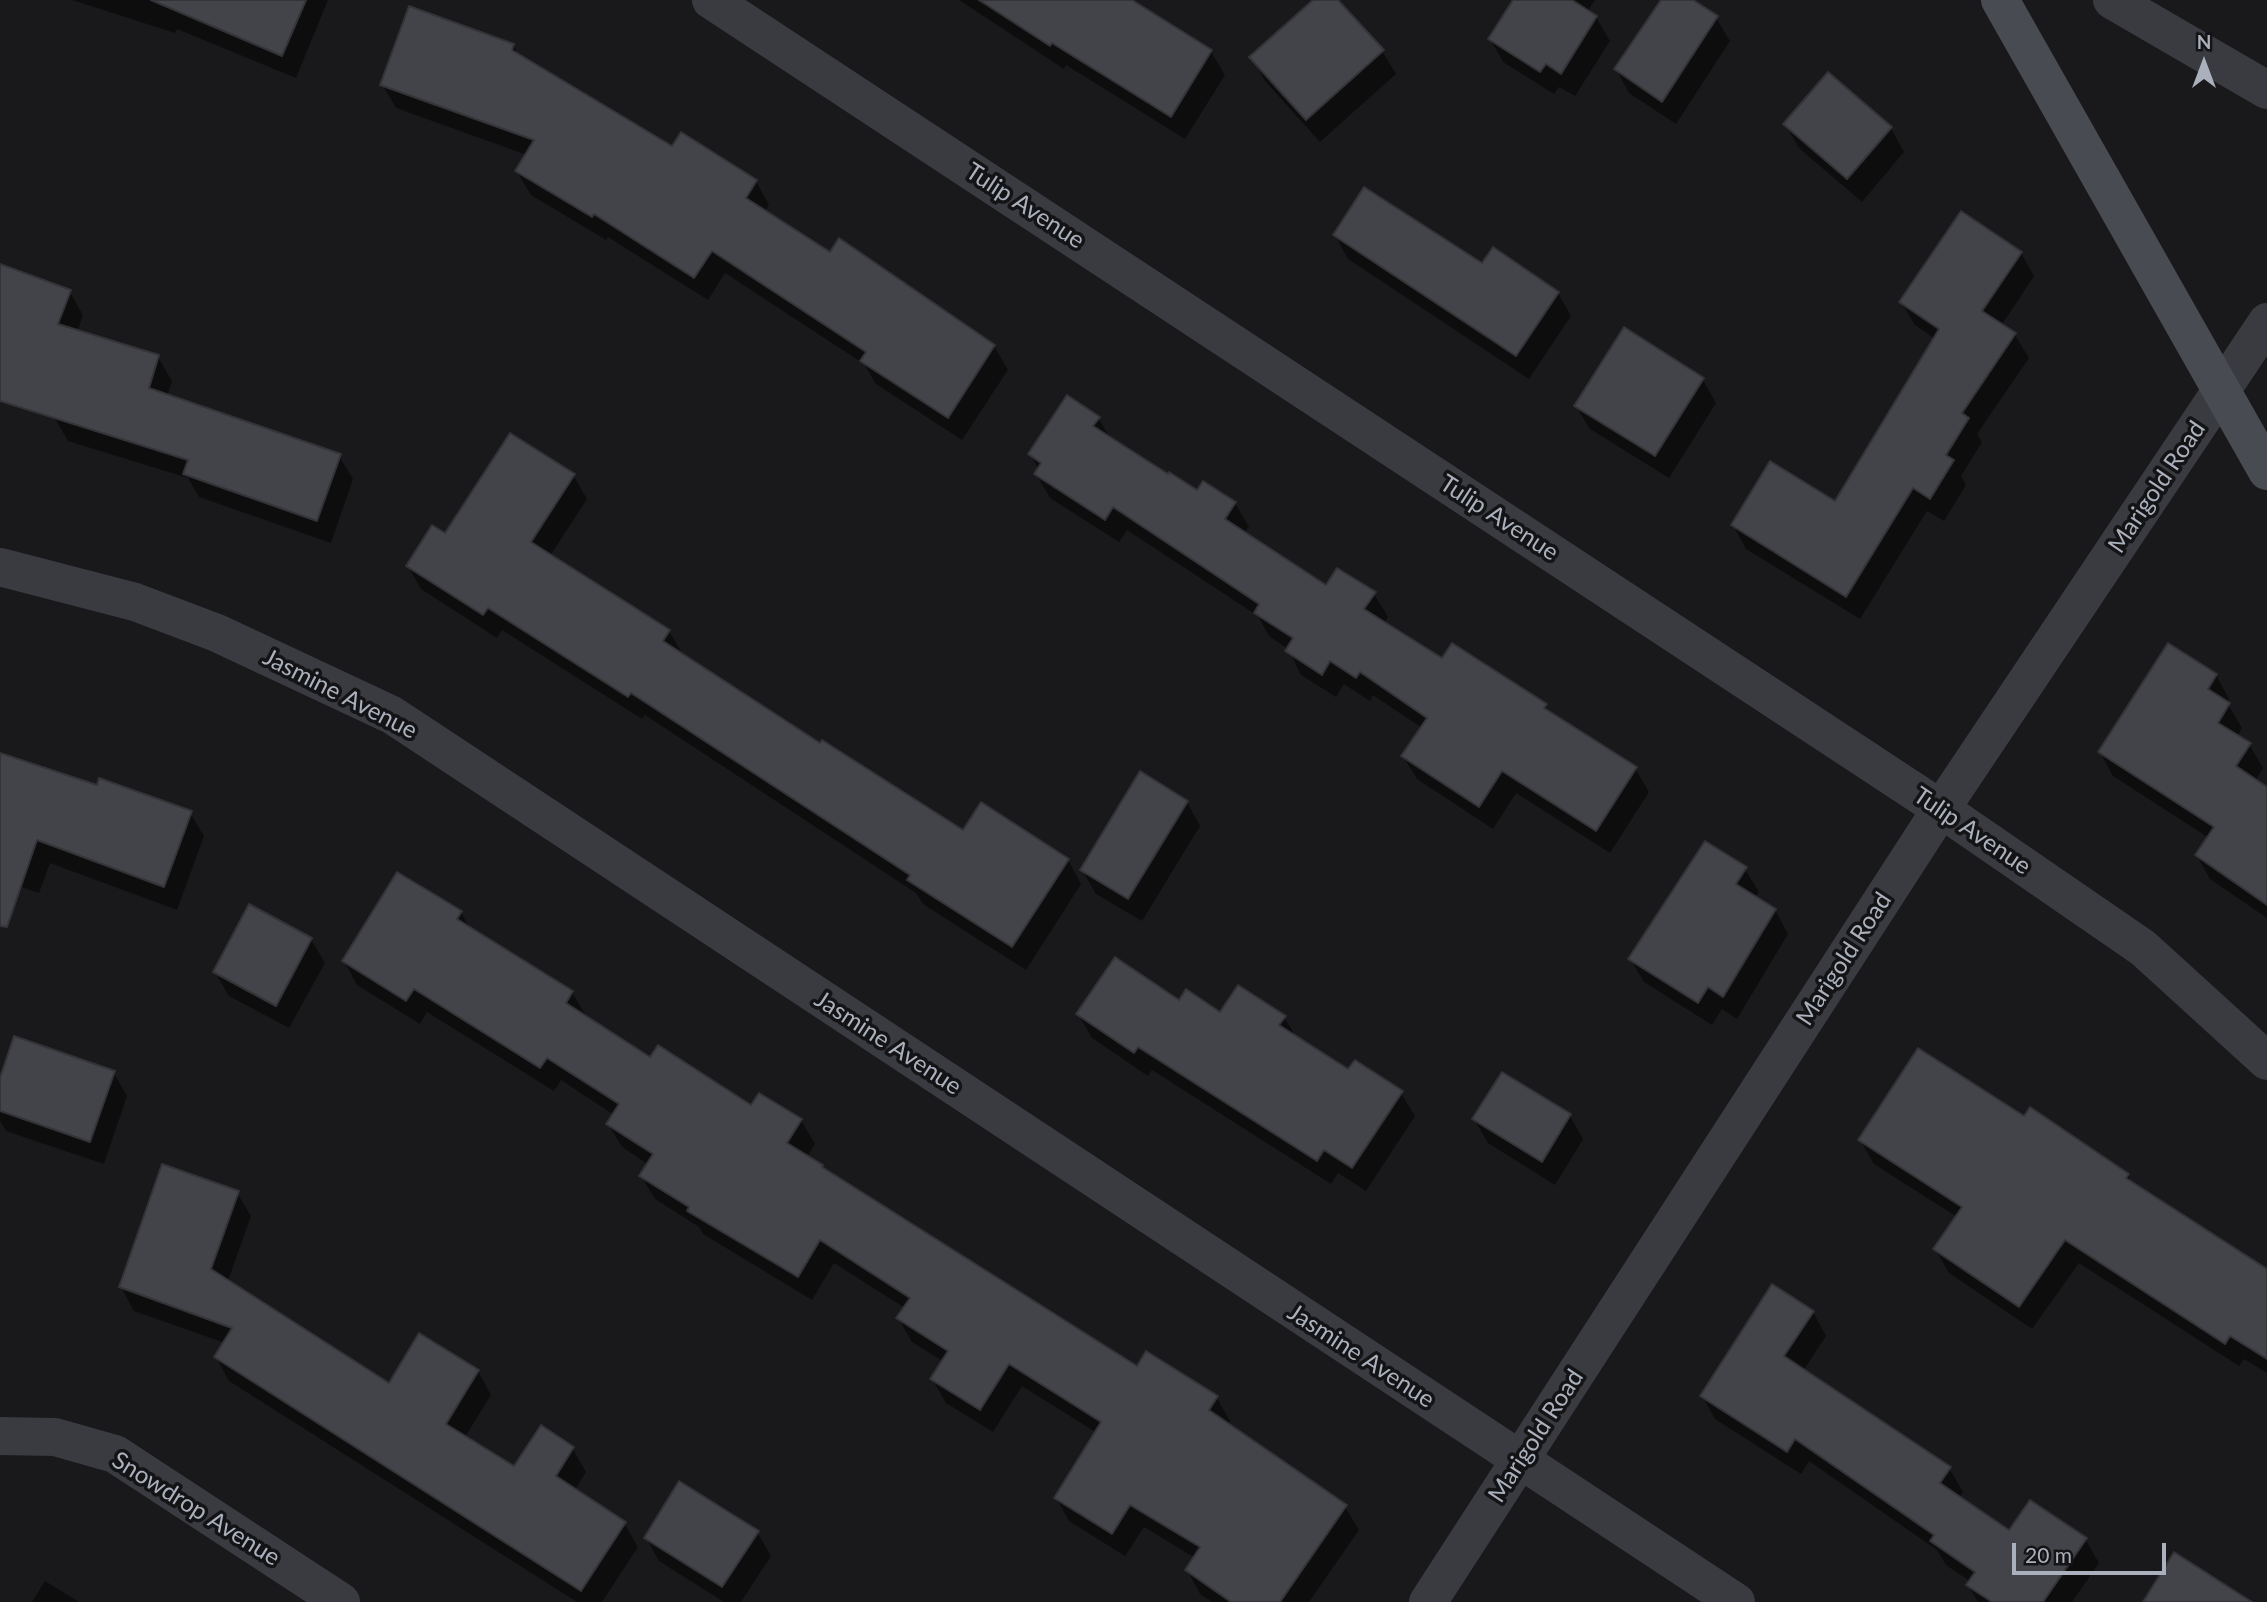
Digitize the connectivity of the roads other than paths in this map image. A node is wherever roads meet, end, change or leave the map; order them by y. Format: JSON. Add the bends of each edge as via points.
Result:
{"nodes":[{"id":1,"x":711,"y":0,"type":"edge"},
{"id":2,"x":2000,"y":0,"type":"edge"},
{"id":3,"x":2112,"y":0,"type":"edge"},
{"id":4,"x":2267,"y":90,"type":"edge"},
{"id":5,"x":2267,"y":322,"type":"edge"},
{"id":6,"x":2221,"y":390,"type":"junction"},
{"id":7,"x":2267,"y":471,"type":"edge"},
{"id":8,"x":0,"y":567,"type":"edge"},
{"id":9,"x":1941,"y":809,"type":"junction"},
{"id":10,"x":2267,"y":1061,"type":"edge"},
{"id":11,"x":0,"y":1436,"type":"edge"},
{"id":12,"x":1520,"y":1461,"type":"junction"},
{"id":13,"x":341,"y":1602,"type":"edge"},
{"id":14,"x":1428,"y":1602,"type":"edge"},
{"id":15,"x":1736,"y":1602,"type":"edge"}],
"edges":[{"from":1,"to":9,"type":"street","name":"Tulip Avenue"},
{"from":2,"to":6,"type":"main road"},
{"from":3,"to":4,"type":"street"},
{"from":5,"to":6,"type":"street","name":"Marigold Road"},
{"from":6,"to":7,"type":"main road"},
{"from":6,"to":9,"type":"street","name":"Marigold Road"},
{"from":8,"to":12,"type":"street","name":"Jasmine Avenue","via":[[135,603],[217,633],[392,715]]},
{"from":9,"to":10,"type":"street","name":"Tulip Avenue","via":[[2143,948]]},
{"from":9,"to":12,"type":"street","name":"Marigold Road"},
{"from":11,"to":13,"type":"street","name":"Snowdrop Avenue","via":[[55,1437],[115,1454]]},
{"from":12,"to":14,"type":"street","name":"Marigold Road"},
{"from":12,"to":15,"type":"street","name":"Jasmine Avenue"}]}
